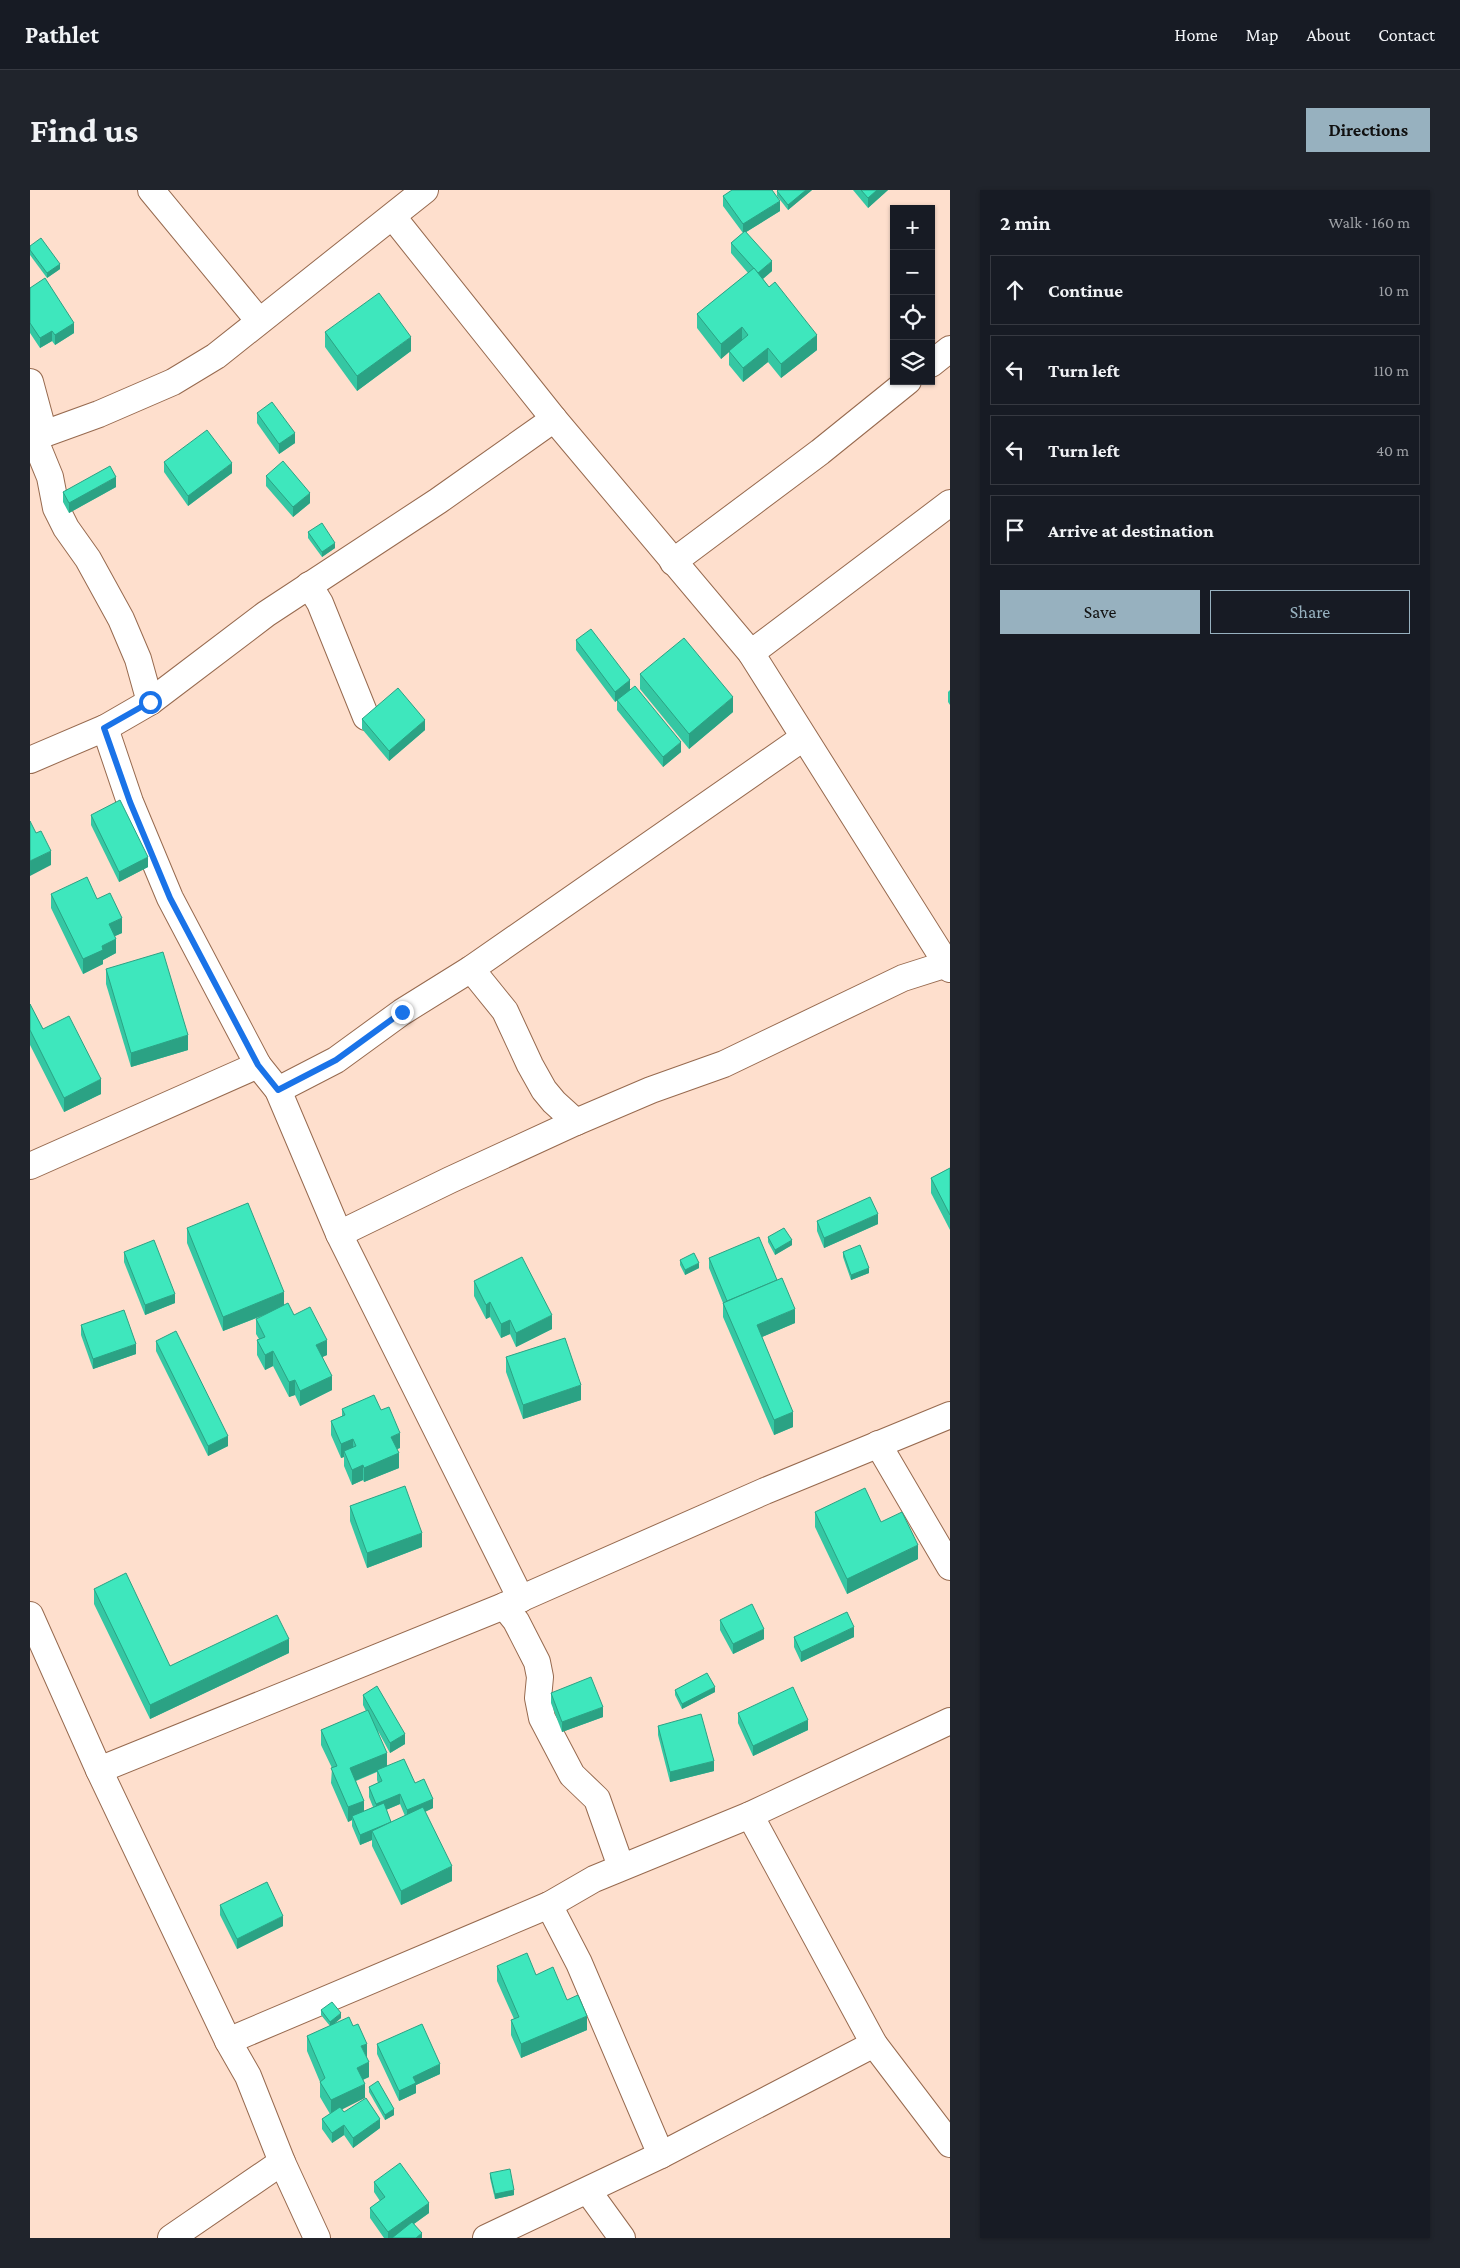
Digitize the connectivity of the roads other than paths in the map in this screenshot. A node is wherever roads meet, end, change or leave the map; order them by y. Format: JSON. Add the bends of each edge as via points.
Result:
{"nodes":[{"id":1,"x":151,"y":190,"type":"edge"},
{"id":2,"x":425,"y":190,"type":"edge"},
{"id":3,"x":392,"y":217,"type":"junction"},
{"id":4,"x":259,"y":321,"type":"junction"},
{"id":5,"x":950,"y":349,"type":"edge"},
{"id":6,"x":935,"y":361,"type":"edge"},
{"id":7,"x":30,"y":382,"type":"edge"},
{"id":8,"x":903,"y":385,"type":"edge"},
{"id":9,"x":554,"y":419,"type":"junction"},
{"id":10,"x":36,"y":437,"type":"edge"},
{"id":11,"x":950,"y":503,"type":"edge"},
{"id":12,"x":672,"y":562,"type":"junction"},
{"id":13,"x":309,"y":585,"type":"junction"},
{"id":14,"x":751,"y":653,"type":"junction"},
{"id":15,"x":150,"y":702,"type":"junction"},
{"id":16,"x":366,"y":717,"type":"edge"},
{"id":17,"x":104,"y":728,"type":"junction"},
{"id":18,"x":803,"y":738,"type":"junction"},
{"id":19,"x":30,"y":760,"type":"edge"},
{"id":20,"x":949,"y":965,"type":"edge"},
{"id":21,"x":471,"y":970,"type":"junction"},
{"id":22,"x":258,"y":1065,"type":"junction"},
{"id":23,"x":278,"y":1090,"type":"junction"},
{"id":24,"x":576,"y":1122,"type":"junction"},
{"id":25,"x":30,"y":1166,"type":"edge"},
{"id":26,"x":339,"y":1234,"type":"junction"},
{"id":27,"x":950,"y":1415,"type":"edge"},
{"id":28,"x":878,"y":1444,"type":"junction"},
{"id":29,"x":950,"y":1567,"type":"edge"},
{"id":30,"x":512,"y":1602,"type":"junction"},
{"id":31,"x":30,"y":1615,"type":"edge"},
{"id":32,"x":950,"y":1721,"type":"edge"},
{"id":33,"x":99,"y":1770,"type":"junction"},
{"id":34,"x":750,"y":1815,"type":"junction"},
{"id":35,"x":621,"y":1867,"type":"junction"},
{"id":36,"x":548,"y":1905,"type":"junction"},
{"id":37,"x":228,"y":2041,"type":"junction"},
{"id":38,"x":874,"y":2044,"type":"junction"},
{"id":39,"x":950,"y":2144,"type":"edge"},
{"id":40,"x":661,"y":2155,"type":"junction"},
{"id":41,"x":282,"y":2162,"type":"junction"},
{"id":42,"x":588,"y":2191,"type":"junction"},
{"id":43,"x":171,"y":2238,"type":"edge"},
{"id":44,"x":316,"y":2238,"type":"edge"},
{"id":45,"x":486,"y":2238,"type":"edge"},
{"id":46,"x":622,"y":2238,"type":"edge"}],
"edges":[{"from":1,"to":4,"type":"street"},
{"from":2,"to":3,"type":"street"},
{"from":3,"to":4,"type":"street"},
{"from":3,"to":9,"type":"street"},
{"from":4,"to":10,"type":"street","via":[[216,356],[173,382]]},
{"from":5,"to":6,"type":"street"},
{"from":7,"to":10,"type":"street"},
{"from":8,"to":12,"type":"street","via":[[820,452]]},
{"from":9,"to":12,"type":"street"},
{"from":9,"to":13,"type":"street","via":[[438,501]]},
{"from":10,"to":15,"type":"street","via":[[50,477],[56,508],[121,619],[138,659]]},
{"from":11,"to":14,"type":"street"},
{"from":12,"to":14,"type":"street"},
{"from":13,"to":15,"type":"street"},
{"from":13,"to":16,"type":"street","via":[[320,602]]},
{"from":14,"to":18,"type":"street"},
{"from":15,"to":17,"type":"street"},
{"from":17,"to":19,"type":"street"},
{"from":17,"to":22,"type":"street","via":[[130,802],[170,898]]},
{"from":18,"to":20,"type":"street"},
{"from":18,"to":21,"type":"street"},
{"from":20,"to":24,"type":"street","via":[[903,978],[724,1064]]},
{"from":21,"to":23,"type":"street","via":[[402,1012],[336,1060]]},
{"from":21,"to":24,"type":"street","via":[[505,1011],[544,1090]]},
{"from":22,"to":23,"type":"street"},
{"from":22,"to":25,"type":"street"},
{"from":23,"to":26,"type":"street"},
{"from":24,"to":26,"type":"street"},
{"from":26,"to":30,"type":"street"},
{"from":27,"to":28,"type":"street"},
{"from":28,"to":29,"type":"street"},
{"from":28,"to":30,"type":"street"},
{"from":30,"to":33,"type":"street"},
{"from":30,"to":35,"type":"street","via":[[516,1621],[537,1662],[542,1718],[572,1774],[596,1799]]},
{"from":31,"to":33,"type":"street"},
{"from":32,"to":34,"type":"street"},
{"from":33,"to":37,"type":"street"},
{"from":34,"to":35,"type":"street"},
{"from":34,"to":38,"type":"street"},
{"from":35,"to":36,"type":"street"},
{"from":36,"to":37,"type":"street"},
{"from":36,"to":40,"type":"street","via":[[579,1963]]},
{"from":37,"to":41,"type":"street","via":[[248,2076]]},
{"from":38,"to":39,"type":"street"},
{"from":38,"to":40,"type":"street"},
{"from":40,"to":42,"type":"street"},
{"from":41,"to":43,"type":"street"},
{"from":41,"to":44,"type":"street"},
{"from":42,"to":45,"type":"street"},
{"from":42,"to":46,"type":"street"}]}
